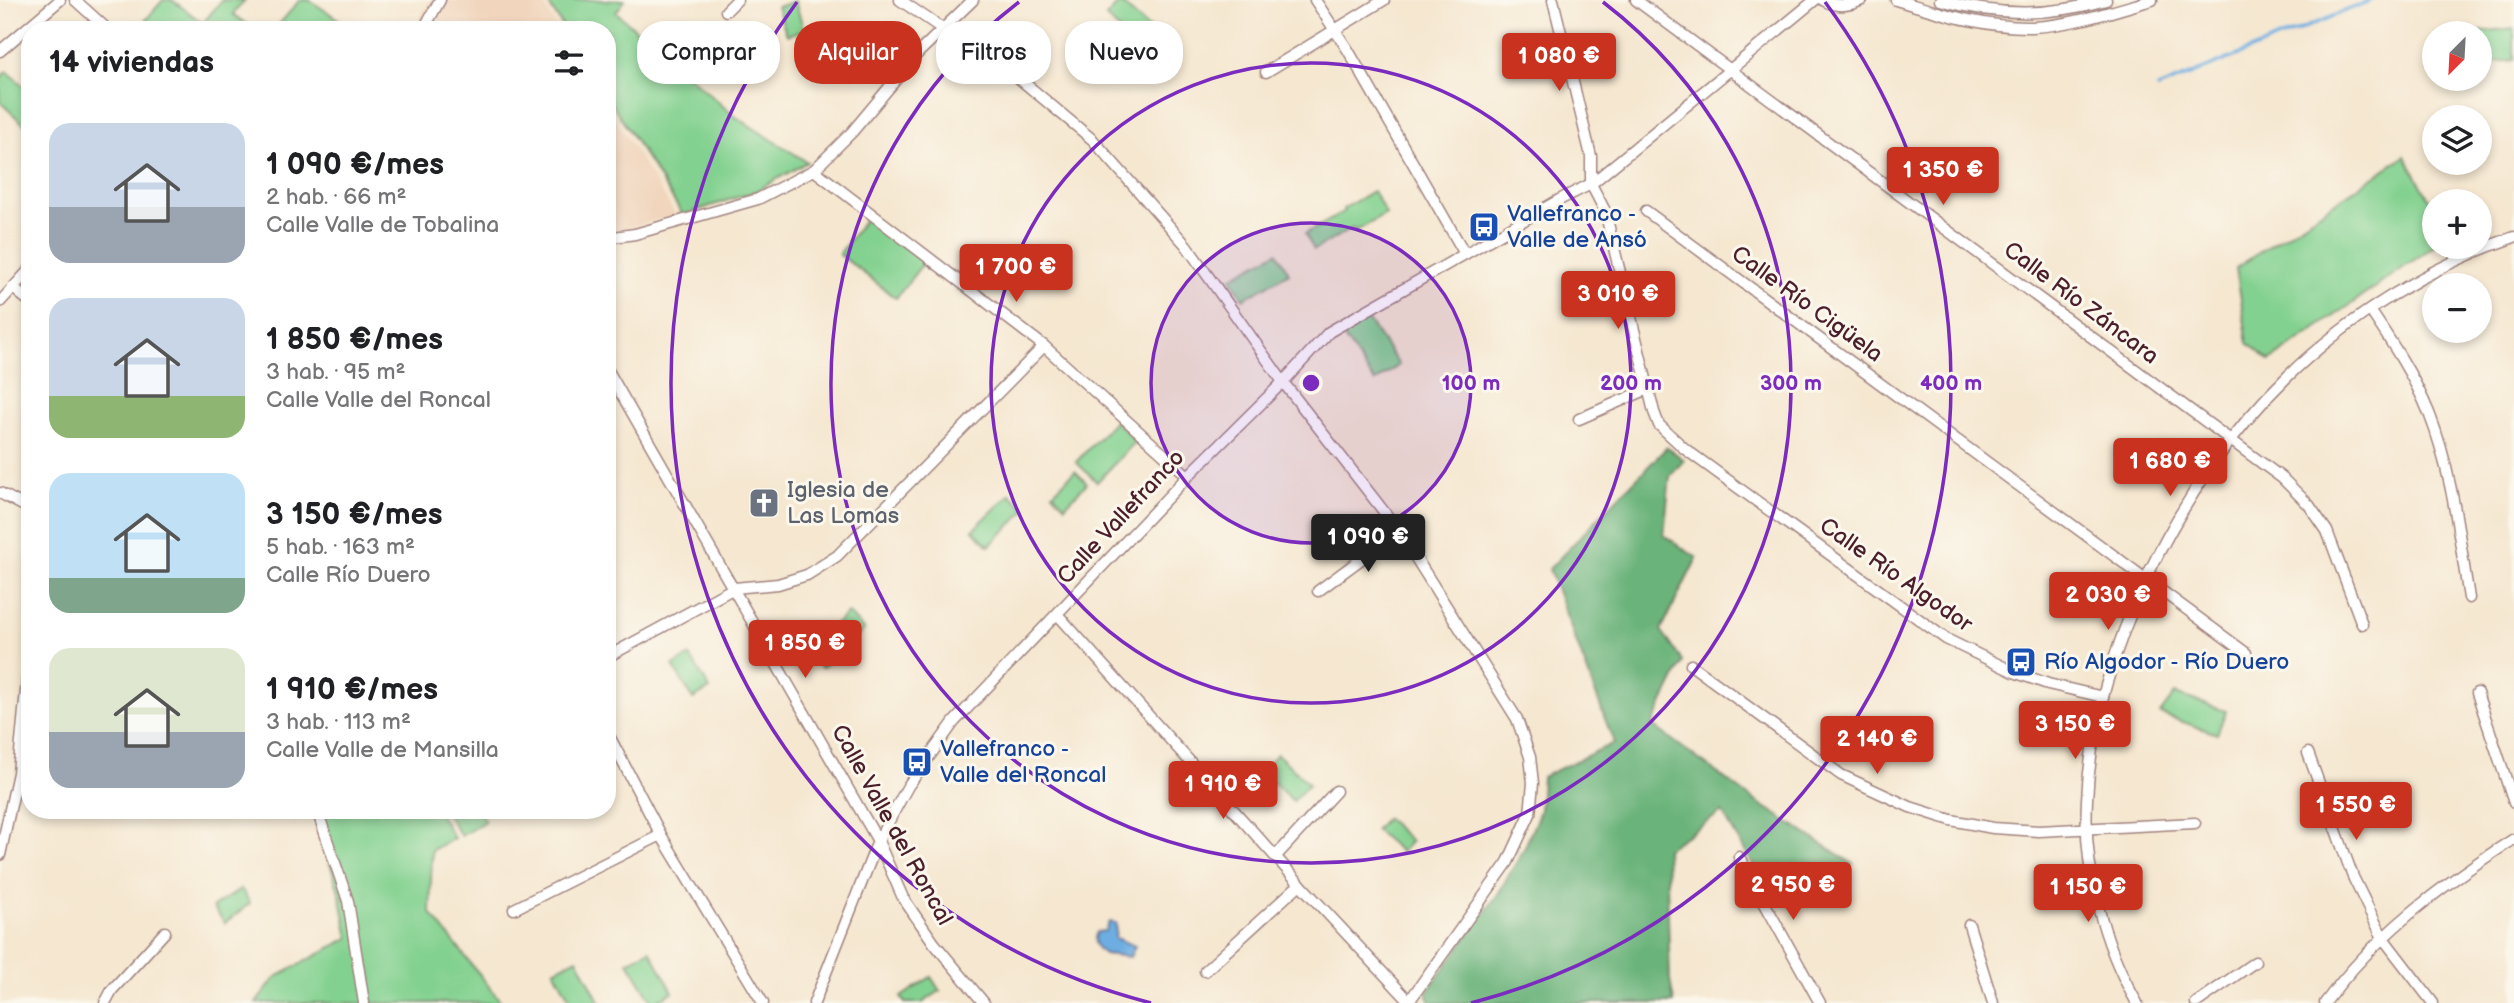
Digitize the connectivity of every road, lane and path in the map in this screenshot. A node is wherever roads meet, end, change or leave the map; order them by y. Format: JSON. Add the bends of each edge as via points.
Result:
{"nodes":[{"id":1,"x":60,"y":0,"type":"edge"},
{"id":2,"x":75,"y":0,"type":"edge"},
{"id":3,"x":440,"y":0,"type":"edge"},
{"id":4,"x":737,"y":0,"type":"edge"},
{"id":5,"x":900,"y":0,"type":"edge"},
{"id":6,"x":973,"y":0,"type":"edge"},
{"id":7,"x":1315,"y":0,"type":"edge"},
{"id":8,"x":1384,"y":0,"type":"edge"},
{"id":9,"x":1553,"y":0,"type":"edge"},
{"id":10,"x":1636,"y":0,"type":"edge"},
{"id":11,"x":1815,"y":0,"type":"edge"},
{"id":12,"x":1823,"y":0,"type":"edge"},
{"id":13,"x":1862,"y":0,"type":"edge"},
{"id":14,"x":1896,"y":0,"type":"edge"},
{"id":15,"x":1940,"y":0,"type":"edge"},
{"id":16,"x":2106,"y":0,"type":"edge"},
{"id":17,"x":2152,"y":0,"type":"edge"},
{"id":18,"x":726,"y":11,"type":"dead end"},
{"id":19,"x":35,"y":21,"type":"edge"},
{"id":20,"x":98,"y":21,"type":"edge"},
{"id":21,"x":428,"y":21,"type":"edge"},
{"id":22,"x":953,"y":21,"type":"edge"},
{"id":23,"x":936,"y":25,"type":"edge"},
{"id":24,"x":1335,"y":30,"type":"junction"},
{"id":25,"x":21,"y":33,"type":"edge"},
{"id":26,"x":936,"y":37,"type":"edge"},
{"id":27,"x":0,"y":51,"type":"edge"},
{"id":28,"x":1730,"y":70,"type":"junction"},
{"id":29,"x":1266,"y":72,"type":"dead end"},
{"id":30,"x":1026,"y":84,"type":"edge"},
{"id":31,"x":814,"y":170,"type":"junction"},
{"id":32,"x":1591,"y":184,"type":"junction"},
{"id":33,"x":1646,"y":211,"type":"dead end"},
{"id":34,"x":616,"y":237,"type":"edge"},
{"id":35,"x":2514,"y":237,"type":"edge"},
{"id":36,"x":1465,"y":254,"type":"junction"},
{"id":37,"x":21,"y":279,"type":"edge"},
{"id":38,"x":13,"y":288,"type":"junction"},
{"id":39,"x":21,"y":295,"type":"edge"},
{"id":40,"x":0,"y":302,"type":"edge"},
{"id":41,"x":2370,"y":310,"type":"junction"},
{"id":42,"x":1044,"y":346,"type":"junction"},
{"id":43,"x":1283,"y":382,"type":"junction"},
{"id":44,"x":616,"y":385,"type":"edge"},
{"id":45,"x":1648,"y":389,"type":"junction"},
{"id":46,"x":1579,"y":419,"type":"dead end"},
{"id":47,"x":2231,"y":440,"type":"junction"},
{"id":48,"x":1188,"y":476,"type":"junction"},
{"id":49,"x":0,"y":493,"type":"edge"},
{"id":50,"x":21,"y":504,"type":"edge"},
{"id":51,"x":1399,"y":531,"type":"junction"},
{"id":52,"x":2146,"y":579,"type":"junction"},
{"id":53,"x":734,"y":588,"type":"junction"},
{"id":54,"x":1318,"y":591,"type":"dead end"},
{"id":55,"x":2469,"y":598,"type":"dead end"},
{"id":56,"x":1058,"y":615,"type":"junction"},
{"id":57,"x":2362,"y":624,"type":"dead end"},
{"id":58,"x":616,"y":652,"type":"edge"},
{"id":59,"x":2246,"y":653,"type":"dead end"},
{"id":60,"x":1691,"y":665,"type":"dead end"},
{"id":61,"x":2477,"y":693,"type":"dead end"},
{"id":62,"x":2103,"y":697,"type":"junction"},
{"id":63,"x":21,"y":742,"type":"edge"},
{"id":64,"x":616,"y":749,"type":"edge"},
{"id":65,"x":2308,"y":753,"type":"dead end"},
{"id":66,"x":1336,"y":791,"type":"dead end"},
{"id":67,"x":2514,"y":803,"type":"edge"},
{"id":68,"x":320,"y":819,"type":"edge"},
{"id":69,"x":2195,"y":823,"type":"dead end"},
{"id":70,"x":2088,"y":829,"type":"junction"},
{"id":71,"x":661,"y":835,"type":"junction"},
{"id":72,"x":2514,"y":839,"type":"edge"},
{"id":73,"x":2,"y":840,"type":"edge"},
{"id":74,"x":878,"y":841,"type":"junction"},
{"id":75,"x":0,"y":855,"type":"edge"},
{"id":76,"x":1276,"y":856,"type":"junction"},
{"id":77,"x":1740,"y":857,"type":"dead end"},
{"id":78,"x":1300,"y":884,"type":"junction"},
{"id":79,"x":514,"y":909,"type":"dead end"},
{"id":80,"x":1969,"y":925,"type":"dead end"},
{"id":81,"x":165,"y":932,"type":"dead end"},
{"id":82,"x":2383,"y":938,"type":"junction"},
{"id":83,"x":2255,"y":962,"type":"dead end"},
{"id":84,"x":1205,"y":971,"type":"dead end"},
{"id":85,"x":105,"y":1003,"type":"edge"},
{"id":86,"x":364,"y":1003,"type":"edge"},
{"id":87,"x":763,"y":1003,"type":"edge"},
{"id":88,"x":814,"y":1003,"type":"edge"},
{"id":89,"x":984,"y":1003,"type":"edge"},
{"id":90,"x":1410,"y":1003,"type":"edge"},
{"id":91,"x":1819,"y":1003,"type":"edge"},
{"id":92,"x":1993,"y":1003,"type":"edge"},
{"id":93,"x":2137,"y":1003,"type":"edge"},
{"id":94,"x":2196,"y":1003,"type":"edge"},
{"id":95,"x":2325,"y":1003,"type":"edge"},
{"id":96,"x":2433,"y":1003,"type":"edge"}],
"edges":[{"from":1,"to":19,"type":"street"},
{"from":2,"to":20,"type":"street"},
{"from":3,"to":21,"type":"street"},
{"from":4,"to":18,"type":"street"},
{"from":5,"to":23,"type":"street"},
{"from":6,"to":22,"type":"street"},
{"from":7,"to":24,"type":"street"},
{"from":8,"to":24,"type":"street"},
{"from":9,"to":32,"type":"street","via":[[1591,156]]},
{"from":10,"to":28,"type":"street","name":"Calle Río Záncara"},
{"from":11,"to":28,"type":"street","name":"Calle Vallefranco"},
{"from":12,"to":13,"type":"street","via":[[1840,6]]},
{"from":14,"to":17,"type":"street","via":[[1977,22],[2032,27],[2087,19]]},
{"from":15,"to":16,"type":"street","via":[[1980,10],[2033,14]]},
{"from":24,"to":29,"type":"street"},
{"from":24,"to":36,"type":"street"},
{"from":25,"to":27,"type":"street"},
{"from":26,"to":31,"type":"street"},
{"from":28,"to":32,"type":"street","name":"Calle Vallefranco"},
{"from":28,"to":47,"type":"street","name":"Calle Río Záncara"},
{"from":30,"to":43,"type":"street","via":[[1093,140],[1186,245]]},
{"from":31,"to":34,"type":"street","via":[[758,199]]},
{"from":31,"to":42,"type":"street"},
{"from":32,"to":36,"type":"street","name":"Calle Vallefranco"},
{"from":32,"to":45,"type":"street","name":"Calle Río Algodor","via":[[1605,211]]},
{"from":33,"to":52,"type":"street","name":"Calle Río Cigüela"},
{"from":35,"to":41,"type":"street","via":[[2426,276]]},
{"from":36,"to":43,"type":"street","name":"Calle Vallefranco","via":[[1329,332]]},
{"from":37,"to":38,"type":"street"},
{"from":38,"to":39,"type":"street"},
{"from":38,"to":40,"type":"street"},
{"from":41,"to":47,"type":"street","via":[[2294,370]]},
{"from":41,"to":55,"type":"street","via":[[2406,366],[2433,424]]},
{"from":42,"to":48,"type":"street"},
{"from":42,"to":53,"type":"street","via":[[837,556],[807,575],[778,584]]},
{"from":43,"to":48,"type":"street","name":"Calle Vallefranco"},
{"from":43,"to":51,"type":"street"},
{"from":44,"to":53,"type":"street","name":"Calle Valle del Roncal"},
{"from":45,"to":46,"type":"street"},
{"from":45,"to":62,"type":"street","name":"Calle Río Algodor","via":[[1659,425],[1669,437],[1946,639],[2014,672]]},
{"from":47,"to":52,"type":"street","via":[[2185,504]]},
{"from":47,"to":57,"type":"street","name":"Calle Río Záncara","via":[[2309,505],[2327,531]]},
{"from":48,"to":56,"type":"street","name":"Calle Vallefranco"},
{"from":49,"to":50,"type":"street"},
{"from":51,"to":54,"type":"street"},
{"from":51,"to":90,"type":"street","via":[[1517,719],[1533,783],[1530,814],[1508,862]]},
{"from":52,"to":59,"type":"street","name":"Calle Río Cigüela"},
{"from":52,"to":62,"type":"street"},
{"from":53,"to":58,"type":"street"},
{"from":53,"to":74,"type":"street","name":"Calle Valle del Roncal"},
{"from":56,"to":74,"type":"street","name":"Calle Vallefranco","via":[[954,722],[908,786]]},
{"from":56,"to":76,"type":"street"},
{"from":60,"to":70,"type":"street","via":[[1841,775],[1910,807],[1993,828]]},
{"from":61,"to":67,"type":"street"},
{"from":62,"to":70,"type":"street","via":[[2090,766]]},
{"from":63,"to":73,"type":"street"},
{"from":64,"to":71,"type":"street"},
{"from":65,"to":82,"type":"street","via":[[2353,877]]},
{"from":66,"to":76,"type":"street"},
{"from":68,"to":86,"type":"street","via":[[348,901]]},
{"from":69,"to":70,"type":"street"},
{"from":70,"to":93,"type":"street","via":[[2093,883],[2111,948]]},
{"from":71,"to":79,"type":"street"},
{"from":71,"to":87,"type":"street"},
{"from":72,"to":82,"type":"street","via":[[2452,879]]},
{"from":73,"to":75,"type":"street"},
{"from":74,"to":88,"type":"street","name":"Calle Vallefranco"},
{"from":74,"to":89,"type":"street","name":"Calle Valle del Roncal","via":[[903,898]]},
{"from":76,"to":78,"type":"street"},
{"from":77,"to":91,"type":"street"},
{"from":78,"to":84,"type":"street"},
{"from":78,"to":90,"type":"street"},
{"from":80,"to":92,"type":"street"},
{"from":81,"to":85,"type":"street"},
{"from":82,"to":95,"type":"street"},
{"from":82,"to":96,"type":"street"},
{"from":83,"to":94,"type":"street"}]}
